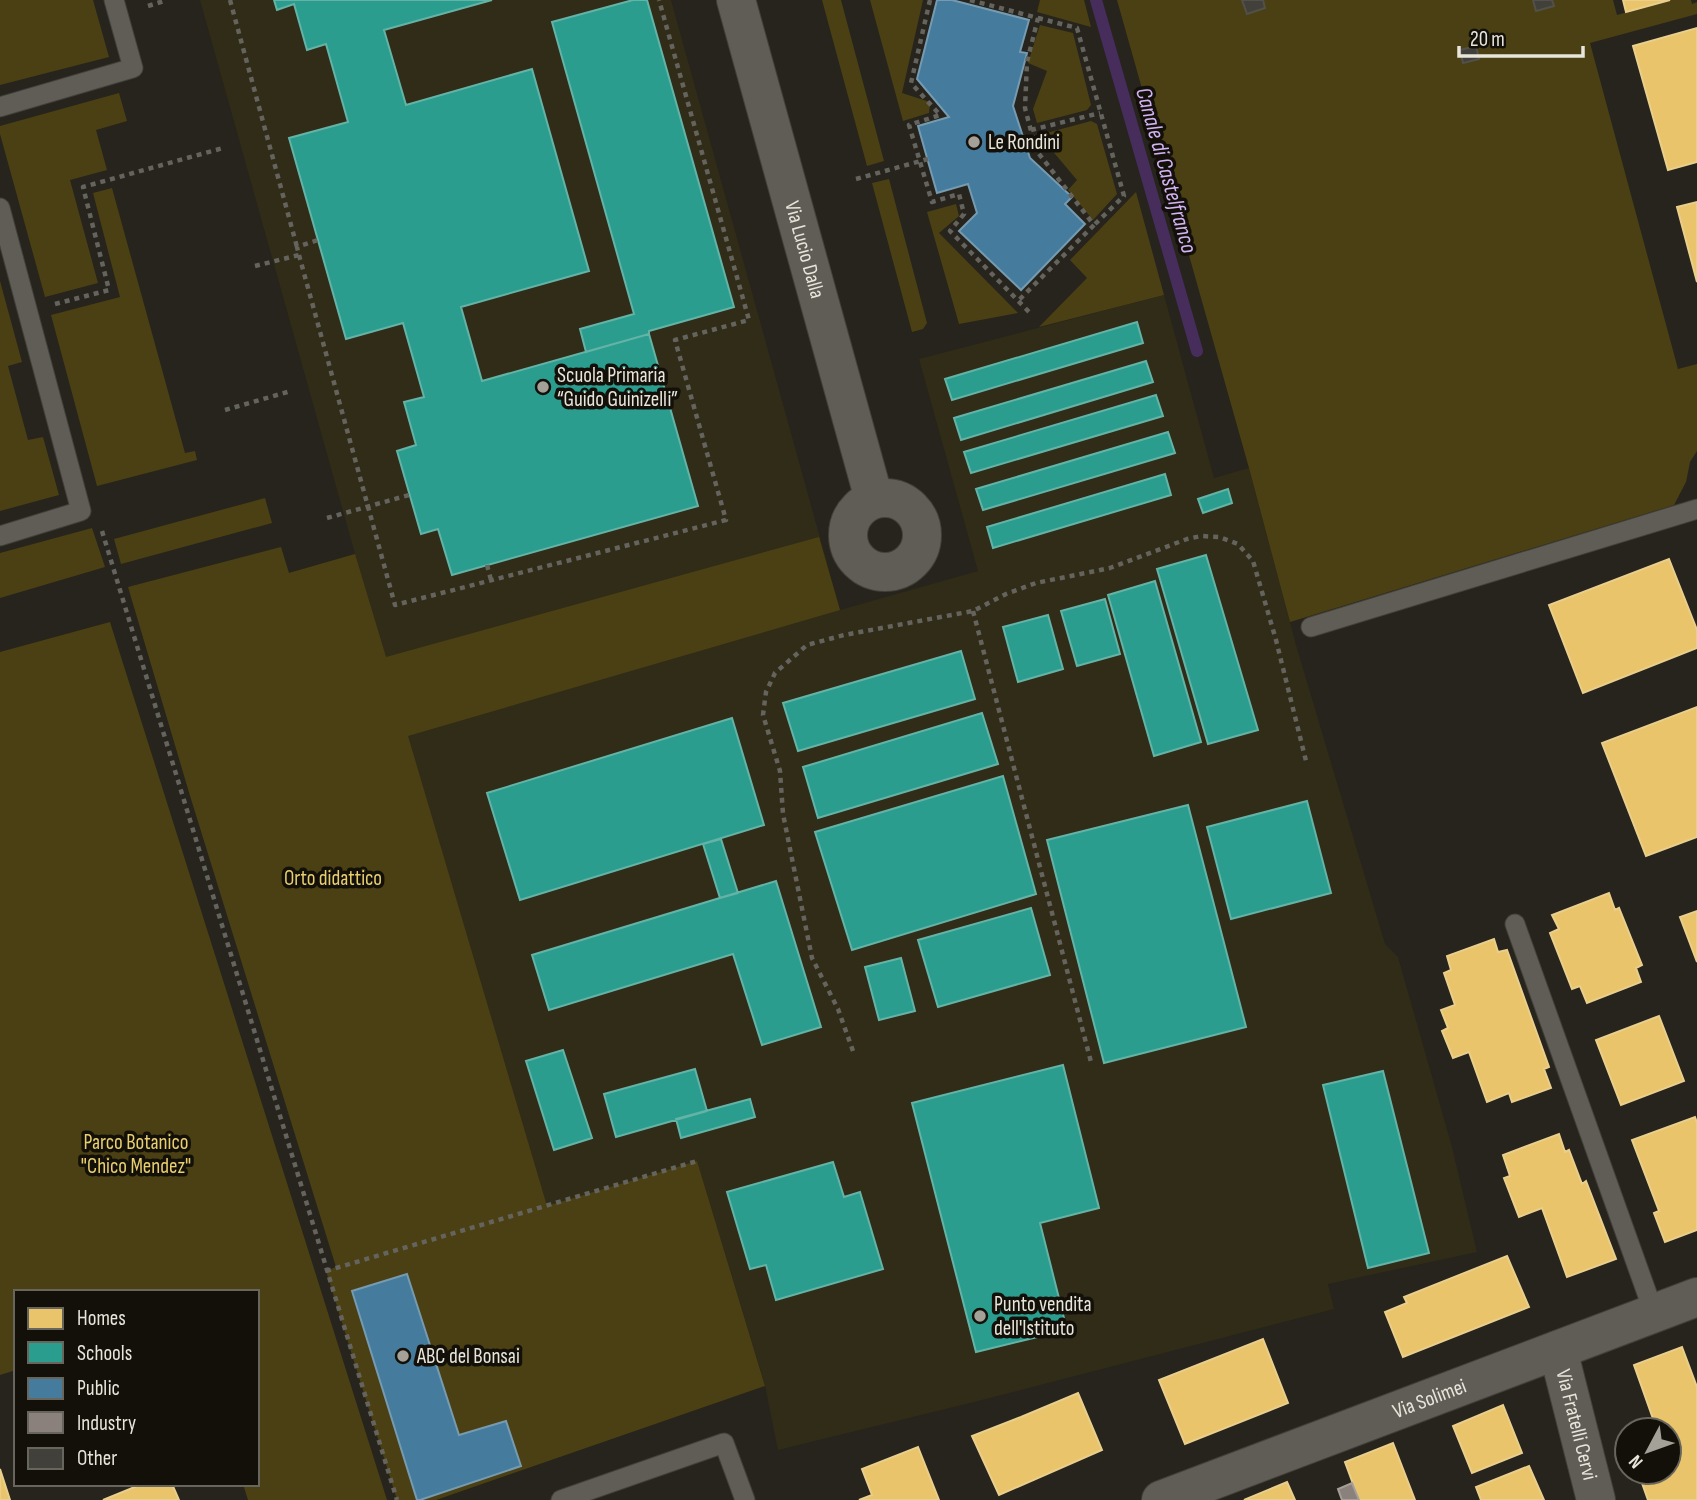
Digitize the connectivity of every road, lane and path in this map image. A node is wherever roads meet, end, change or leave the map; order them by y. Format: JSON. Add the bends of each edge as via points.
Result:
{"nodes":[{"id":1,"x":114,"y":0,"type":"edge"},
{"id":2,"x":230,"y":0,"type":"edge"},
{"id":3,"x":659,"y":0,"type":"edge"},
{"id":4,"x":736,"y":0,"type":"edge"},
{"id":5,"x":930,"y":0,"type":"edge"},
{"id":6,"x":970,"y":0,"type":"edge"},
{"id":7,"x":1038,"y":18,"type":"junction"},
{"id":8,"x":0,"y":107,"type":"edge"},
{"id":9,"x":1100,"y":113,"type":"junction"},
{"id":10,"x":1031,"y":130,"type":"junction"},
{"id":11,"x":223,"y":148,"type":"dead end"},
{"id":12,"x":928,"y":159,"type":"dead end"},
{"id":13,"x":920,"y":161,"type":"junction"},
{"id":14,"x":856,"y":179,"type":"dead end"},
{"id":15,"x":0,"y":208,"type":"edge"},
{"id":16,"x":1094,"y":225,"type":"junction"},
{"id":17,"x":318,"y":240,"type":"dead end"},
{"id":18,"x":297,"y":247,"type":"junction"},
{"id":19,"x":299,"y":254,"type":"junction"},
{"id":20,"x":255,"y":266,"type":"dead end"},
{"id":21,"x":109,"y":290,"type":"dead end"},
{"id":22,"x":1018,"y":301,"type":"junction"},
{"id":23,"x":1032,"y":315,"type":"dead end"},
{"id":24,"x":291,"y":391,"type":"dead end"},
{"id":25,"x":225,"y":410,"type":"dead end"},
{"id":26,"x":410,"y":495,"type":"dead end"},
{"id":27,"x":874,"y":499,"type":"dead end"},
{"id":28,"x":368,"y":507,"type":"junction"},
{"id":29,"x":1697,"y":509,"type":"edge"},
{"id":30,"x":327,"y":517,"type":"dead end"},
{"id":31,"x":98,"y":519,"type":"dead end"},
{"id":32,"x":0,"y":536,"type":"edge"},
{"id":33,"x":487,"y":565,"type":"dead end"},
{"id":34,"x":491,"y":580,"type":"junction"},
{"id":35,"x":973,"y":611,"type":"junction"},
{"id":36,"x":1311,"y":627,"type":"dead end"},
{"id":37,"x":1306,"y":761,"type":"dead end"},
{"id":38,"x":1515,"y":924,"type":"dead end"},
{"id":39,"x":853,"y":1051,"type":"dead end"},
{"id":40,"x":1091,"y":1062,"type":"dead end"},
{"id":41,"x":697,"y":1161,"type":"dead end"},
{"id":42,"x":326,"y":1271,"type":"junction"},
{"id":43,"x":1697,"y":1297,"type":"edge"},
{"id":44,"x":1654,"y":1313,"type":"junction"},
{"id":45,"x":1558,"y":1350,"type":"junction"},
{"id":46,"x":397,"y":1500,"type":"edge"},
{"id":47,"x":561,"y":1500,"type":"edge"},
{"id":48,"x":745,"y":1500,"type":"edge"},
{"id":49,"x":1161,"y":1500,"type":"edge"},
{"id":50,"x":1596,"y":1500,"type":"edge"}],
"edges":[{"from":1,"to":8,"type":"lane","via":[[133,68]]},
{"from":2,"to":18,"type":"path"},
{"from":3,"to":34,"type":"path","via":[[748,320],[675,340],[726,520]]},
{"from":4,"to":27,"type":"street","name":"Via Lucio Dalla"},
{"from":5,"to":13,"type":"path","via":[[911,83],[940,115],[909,125]]},
{"from":6,"to":7,"type":"path"},
{"from":7,"to":9,"type":"path","via":[[1077,28]]},
{"from":7,"to":10,"type":"path","via":[[1027,62],[1025,107]]},
{"from":9,"to":10,"type":"path"},
{"from":9,"to":16,"type":"path","via":[[1124,196]]},
{"from":10,"to":16,"type":"path","via":[[1036,150]]},
{"from":11,"to":21,"type":"path","via":[[83,187]]},
{"from":12,"to":13,"type":"path"},
{"from":13,"to":14,"type":"path"},
{"from":13,"to":22,"type":"path","via":[[932,202],[960,194],[964,214],[950,231]]},
{"from":15,"to":32,"type":"lane","via":[[81,511]]},
{"from":16,"to":22,"type":"path"},
{"from":17,"to":18,"type":"path"},
{"from":18,"to":19,"type":"path"},
{"from":19,"to":20,"type":"path"},
{"from":19,"to":28,"type":"path"},
{"from":22,"to":23,"type":"path"},
{"from":24,"to":25,"type":"path"},
{"from":26,"to":28,"type":"path"},
{"from":28,"to":30,"type":"path"},
{"from":28,"to":34,"type":"path","via":[[395,605]]},
{"from":29,"to":36,"type":"lane"},
{"from":31,"to":42,"type":"path"},
{"from":33,"to":34,"type":"path"},
{"from":35,"to":37,"type":"path","via":[[1036,583],[1110,568],[1187,539],[1219,537],[1238,544],[1253,561]]},
{"from":35,"to":39,"type":"path","via":[[807,645],[775,673],[766,692],[763,715],[780,771],[783,814],[812,958]]},
{"from":35,"to":40,"type":"path"},
{"from":38,"to":44,"type":"lane"},
{"from":41,"to":42,"type":"path"},
{"from":42,"to":46,"type":"path"},
{"from":43,"to":44,"type":"street","name":"Via Solimei"},
{"from":44,"to":45,"type":"street","name":"Via Solimei"},
{"from":45,"to":49,"type":"street","name":"Via Solimei"},
{"from":45,"to":50,"type":"street","name":"Via Fratelli Cervi"},
{"from":47,"to":48,"type":"lane","via":[[724,1443]]}]}
